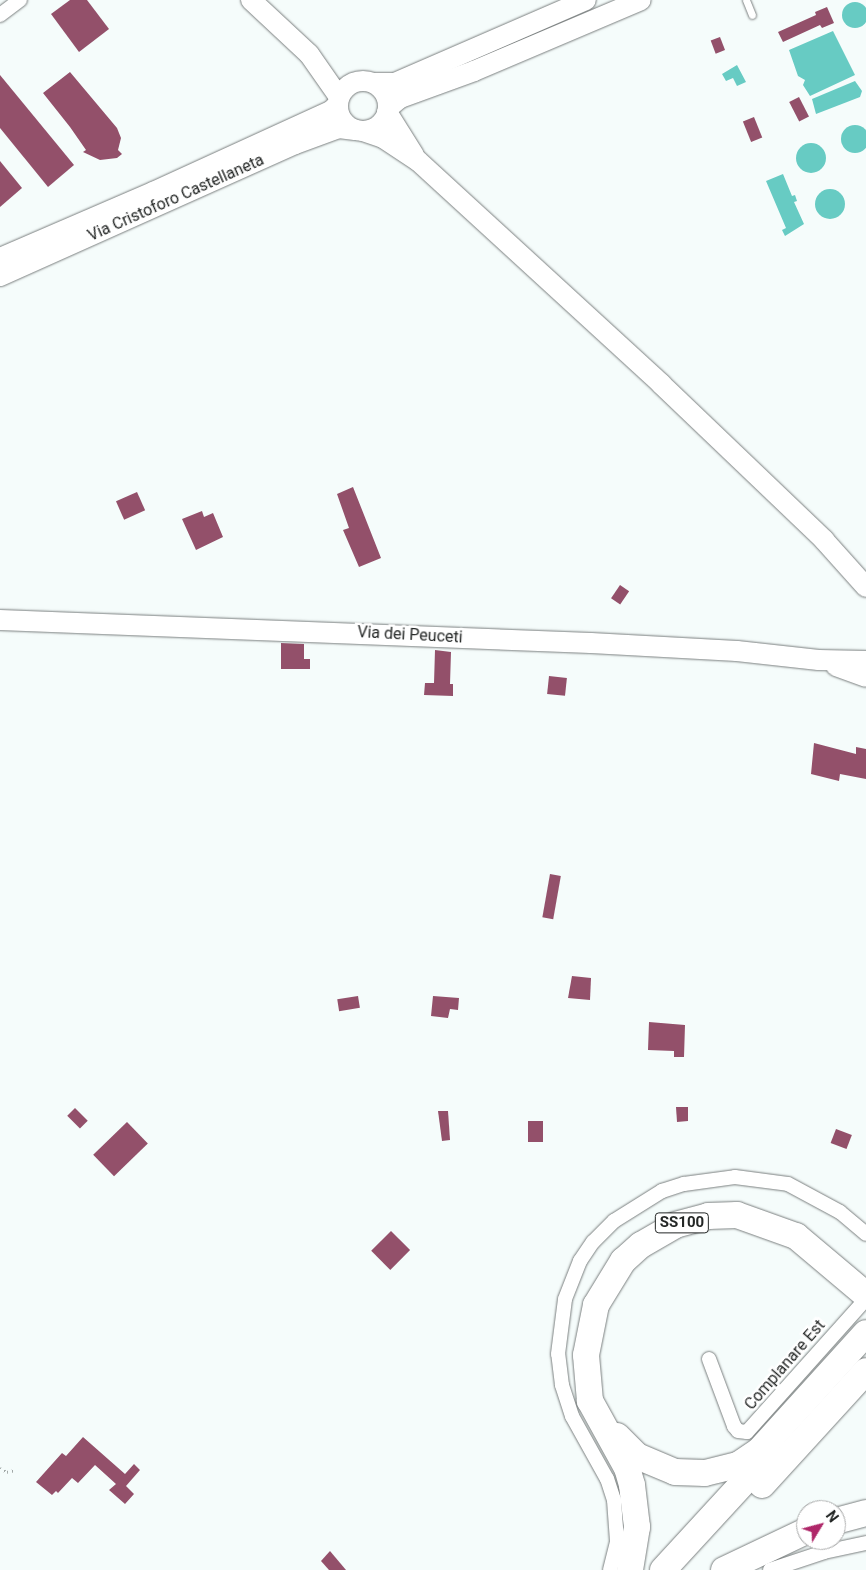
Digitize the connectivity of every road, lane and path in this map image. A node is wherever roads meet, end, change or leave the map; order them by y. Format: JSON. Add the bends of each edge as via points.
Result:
{"nodes":[{"id":1,"x":20,"y":0,"type":"edge"},
{"id":2,"x":251,"y":0,"type":"edge"},
{"id":3,"x":586,"y":0,"type":"edge"},
{"id":4,"x":641,"y":0,"type":"edge"},
{"id":5,"x":746,"y":0,"type":"edge"},
{"id":6,"x":0,"y":15,"type":"edge"},
{"id":7,"x":752,"y":15,"type":"dead end"},
{"id":8,"x":309,"y":54,"type":"junction"},
{"id":9,"x":365,"y":82,"type":"junction"},
{"id":10,"x":338,"y":101,"type":"junction"},
{"id":11,"x":388,"y":110,"type":"junction"},
{"id":12,"x":359,"y":131,"type":"junction"},
{"id":13,"x":418,"y":160,"type":"junction"},
{"id":14,"x":0,"y":258,"type":"edge"},
{"id":15,"x":0,"y":276,"type":"edge"},
{"id":16,"x":824,"y":540,"type":"junction"},
{"id":17,"x":866,"y":574,"type":"edge"},
{"id":18,"x":866,"y":587,"type":"edge"},
{"id":19,"x":0,"y":620,"type":"edge"},
{"id":20,"x":820,"y":660,"type":"junction"},
{"id":21,"x":866,"y":661,"type":"edge"},
{"id":22,"x":866,"y":677,"type":"edge"},
{"id":23,"x":866,"y":1234,"type":"edge"},
{"id":24,"x":865,"y":1296,"type":"edge"},
{"id":25,"x":866,"y":1333,"type":"edge"},
{"id":26,"x":866,"y":1349,"type":"edge"},
{"id":27,"x":709,"y":1359,"type":"dead end"},
{"id":28,"x":866,"y":1371,"type":"edge"},
{"id":29,"x":588,"y":1388,"type":"junction"},
{"id":30,"x":0,"y":1468,"type":"edge"},
{"id":31,"x":15,"y":1470,"type":"dead end"},
{"id":32,"x":866,"y":1513,"type":"edge"},
{"id":33,"x":846,"y":1518,"type":"edge"},
{"id":34,"x":796,"y":1536,"type":"edge"},
{"id":35,"x":866,"y":1543,"type":"edge"},
{"id":36,"x":610,"y":1570,"type":"edge"},
{"id":37,"x":630,"y":1570,"type":"edge"},
{"id":38,"x":663,"y":1570,"type":"edge"},
{"id":39,"x":684,"y":1570,"type":"edge"},
{"id":40,"x":724,"y":1570,"type":"edge"},
{"id":41,"x":770,"y":1570,"type":"edge"}],
"edges":[{"from":1,"to":6,"type":"street"},
{"from":2,"to":8,"type":"main road"},
{"from":3,"to":9,"type":"main road","via":[[395,83]]},
{"from":4,"to":11,"type":"main road","via":[[474,71],[400,98]]},
{"from":5,"to":7,"type":"lane"},
{"from":8,"to":9,"type":"main road"},
{"from":8,"to":10,"type":"main road"},
{"from":9,"to":10,"type":"main road","via":[[343,90]]},
{"from":9,"to":11,"type":"main road","via":[[386,95]]},
{"from":10,"to":12,"type":"main road","via":[[342,120]]},
{"from":10,"to":14,"type":"main road","name":"Via Cristoforo Castellaneta","via":[[331,111]]},
{"from":11,"to":12,"type":"main road","via":[[378,126]]},
{"from":11,"to":13,"type":"main road"},
{"from":12,"to":13,"type":"main road","via":[[383,138]]},
{"from":12,"to":15,"type":"main road","name":"Via Cristoforo Castellaneta","via":[[339,128],[295,144]]},
{"from":13,"to":16,"type":"main road","via":[[661,384]]},
{"from":16,"to":17,"type":"main road"},
{"from":16,"to":18,"type":"main road"},
{"from":19,"to":20,"type":"main road","name":"Via dei Peuceti","via":[[591,643],[737,651]]},
{"from":20,"to":21,"type":"main road","name":"Via dei Peuceti"},
{"from":20,"to":22,"type":"main road","name":"Via dei Peuceti"},
{"from":23,"to":36,"type":"street","via":[[840,1212],[788,1184],[735,1177],[684,1184],[662,1191],[621,1216],[593,1242],[580,1261],[565,1300],[558,1354],[562,1385],[572,1416],[605,1474],[614,1500],[617,1541]]},
{"from":24,"to":27,"type":"street","name":"Complanare Est","via":[[747,1432],[738,1431],[734,1426]]},
{"from":24,"to":29,"type":"highway","number":"SS100","via":[[805,1242],[776,1226],[737,1215],[708,1216],[675,1225],[632,1253],[605,1287],[588,1331]]},
{"from":25,"to":29,"type":"highway","number":"SS100","via":[[759,1451],[738,1465],[714,1472],[675,1472],[636,1456],[613,1431]]},
{"from":26,"to":38,"type":"highway"},
{"from":28,"to":39,"type":"highway"},
{"from":29,"to":37,"type":"highway","number":"SS100","via":[[594,1412],[627,1468],[632,1485],[638,1527]]},
{"from":30,"to":31,"type":"path","via":[[7,1472]]},
{"from":32,"to":33,"type":"highway"},
{"from":34,"to":40,"type":"highway"},
{"from":35,"to":41,"type":"street","via":[[824,1552]]}]}
